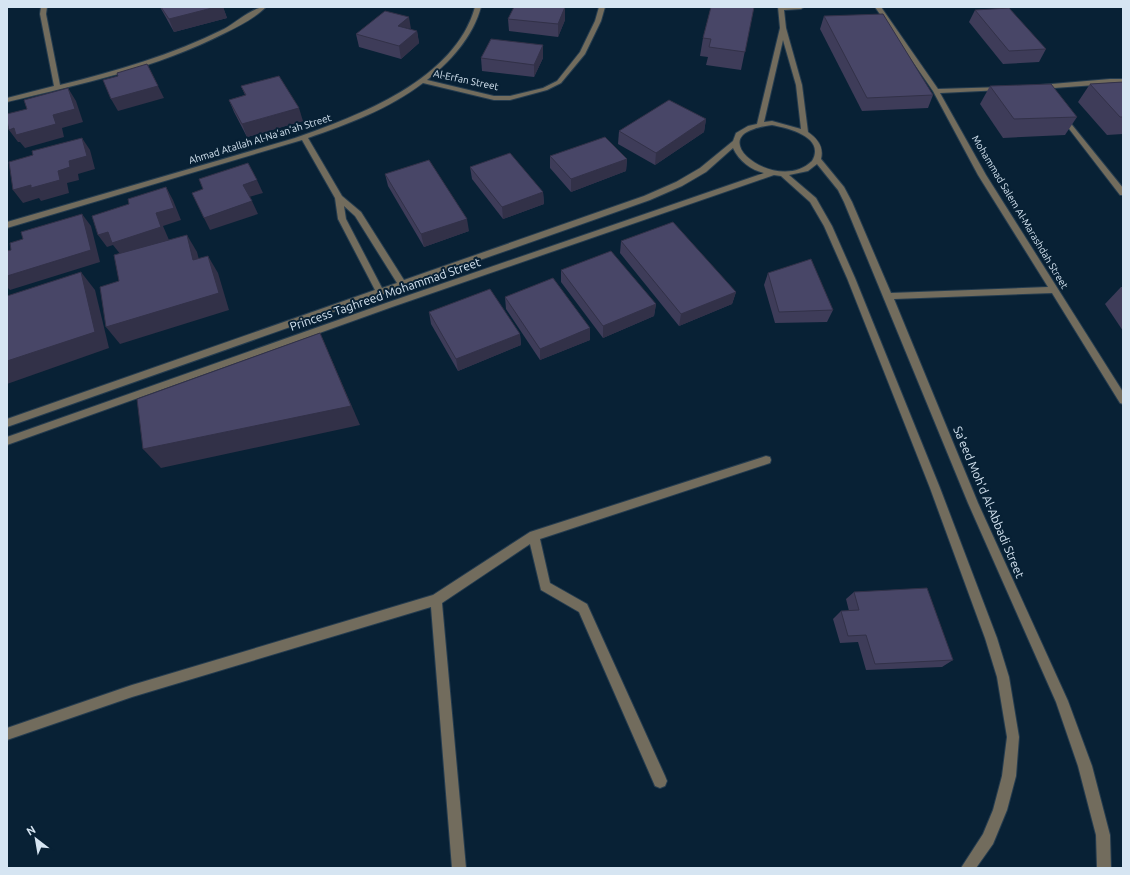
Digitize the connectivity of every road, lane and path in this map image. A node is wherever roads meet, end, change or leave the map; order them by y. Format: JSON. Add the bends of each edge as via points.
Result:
{"nodes":[{"id":1,"x":44,"y":7,"type":"edge"},
{"id":2,"x":263,"y":7,"type":"edge"},
{"id":3,"x":478,"y":7,"type":"edge"},
{"id":4,"x":602,"y":7,"type":"edge"},
{"id":5,"x":801,"y":7,"type":"edge"},
{"id":6,"x":878,"y":7,"type":"edge"},
{"id":7,"x":781,"y":8,"type":"edge"},
{"id":8,"x":783,"y":28,"type":"junction"},
{"id":9,"x":423,"y":81,"type":"junction"},
{"id":10,"x":1123,"y":81,"type":"edge"},
{"id":11,"x":57,"y":87,"type":"junction"},
{"id":12,"x":1010,"y":88,"type":"edge"},
{"id":13,"x":1039,"y":89,"type":"edge"},
{"id":14,"x":936,"y":91,"type":"junction"},
{"id":15,"x":7,"y":100,"type":"edge"},
{"id":16,"x":1059,"y":112,"type":"edge"},
{"id":17,"x":760,"y":124,"type":"junction"},
{"id":18,"x":805,"y":133,"type":"junction"},
{"id":19,"x":304,"y":137,"type":"junction"},
{"id":20,"x":735,"y":143,"type":"junction"},
{"id":21,"x":817,"y":159,"type":"junction"},
{"id":22,"x":778,"y":173,"type":"junction"},
{"id":23,"x":1123,"y":193,"type":"edge"},
{"id":24,"x":339,"y":198,"type":"junction"},
{"id":25,"x":7,"y":225,"type":"edge"},
{"id":26,"x":402,"y":284,"type":"junction"},
{"id":27,"x":1055,"y":290,"type":"junction"},
{"id":28,"x":380,"y":292,"type":"junction"},
{"id":29,"x":888,"y":296,"type":"junction"},
{"id":30,"x":1123,"y":400,"type":"edge"},
{"id":31,"x":7,"y":423,"type":"edge"},
{"id":32,"x":7,"y":441,"type":"edge"},
{"id":33,"x":766,"y":460,"type":"dead end"},
{"id":34,"x":534,"y":536,"type":"junction"},
{"id":35,"x":436,"y":600,"type":"junction"},
{"id":36,"x":7,"y":734,"type":"edge"},
{"id":37,"x":660,"y":781,"type":"dead end"},
{"id":38,"x":459,"y":868,"type":"edge"},
{"id":39,"x":968,"y":868,"type":"edge"},
{"id":40,"x":1104,"y":868,"type":"edge"}],
"edges":[{"from":1,"to":11,"type":"street","via":[[43,14]]},
{"from":2,"to":11,"type":"street","via":[[241,22],[197,44],[139,64]]},
{"from":3,"to":9,"type":"street","name":"Ahmad Atallah Al-Na‘an‘ah Street","via":[[467,33],[452,54]]},
{"from":4,"to":9,"type":"street","name":"Al-Erfan Street","via":[[583,53],[559,82],[545,89],[510,98],[494,98]]},
{"from":5,"to":7,"type":"street"},
{"from":6,"to":14,"type":"street","name":"Mohammad Salem Al-Marashdah Street"},
{"from":7,"to":8,"type":"street"},
{"from":8,"to":17,"type":"street"},
{"from":8,"to":18,"type":"street","via":[[799,85]]},
{"from":9,"to":19,"type":"street","name":"Ahmad Atallah Al-Na‘an‘ah Street","via":[[364,114]]},
{"from":10,"to":13,"type":"street"},
{"from":11,"to":15,"type":"street"},
{"from":12,"to":14,"type":"street"},
{"from":14,"to":27,"type":"street","name":"Mohammad Salem Al-Marashdah Street","via":[[982,175]]},
{"from":16,"to":23,"type":"street"},
{"from":17,"to":18,"type":"street","via":[[784,125]]},
{"from":17,"to":20,"type":"street","via":[[743,131]]},
{"from":18,"to":21,"type":"street","via":[[817,145]]},
{"from":19,"to":24,"type":"street"},
{"from":19,"to":25,"type":"street","name":"Ahmad Atallah Al-Na‘an‘ah Street"},
{"from":20,"to":22,"type":"street","via":[[739,154],[750,164]]},
{"from":20,"to":26,"type":"street","name":"Princess Taghreed Mohammad Street","via":[[703,170],[647,198]]},
{"from":21,"to":22,"type":"street","via":[[805,170]]},
{"from":21,"to":29,"type":"street","name":"Sa'eed Moh'd Al-Abbadi Street","via":[[848,202]]},
{"from":22,"to":32,"type":"street","name":"Princess Taghreed Mohammad Street","via":[[389,304]]},
{"from":22,"to":39,"type":"street","via":[[813,200],[828,226],[935,488],[1003,676],[1013,736],[1009,776],[1000,810],[988,839]]},
{"from":24,"to":26,"type":"street","via":[[358,214]]},
{"from":24,"to":28,"type":"street","via":[[342,219]]},
{"from":26,"to":28,"type":"street","name":"Princess Taghreed Mohammad Street"},
{"from":27,"to":29,"type":"street"},
{"from":27,"to":30,"type":"street","name":"Mohammad Salem Al-Marashdah Street"},
{"from":28,"to":31,"type":"street","name":"Princess Taghreed Mohammad Street"},
{"from":29,"to":40,"type":"street","name":"Sa'eed Moh'd Al-Abbadi Street","via":[[973,503],[1062,701],[1085,766],[1099,820]]},
{"from":33,"to":34,"type":"street"},
{"from":34,"to":35,"type":"street"},
{"from":34,"to":37,"type":"street","via":[[545,586],[583,608]]},
{"from":35,"to":36,"type":"street","via":[[132,691]]},
{"from":35,"to":38,"type":"street"}]}
